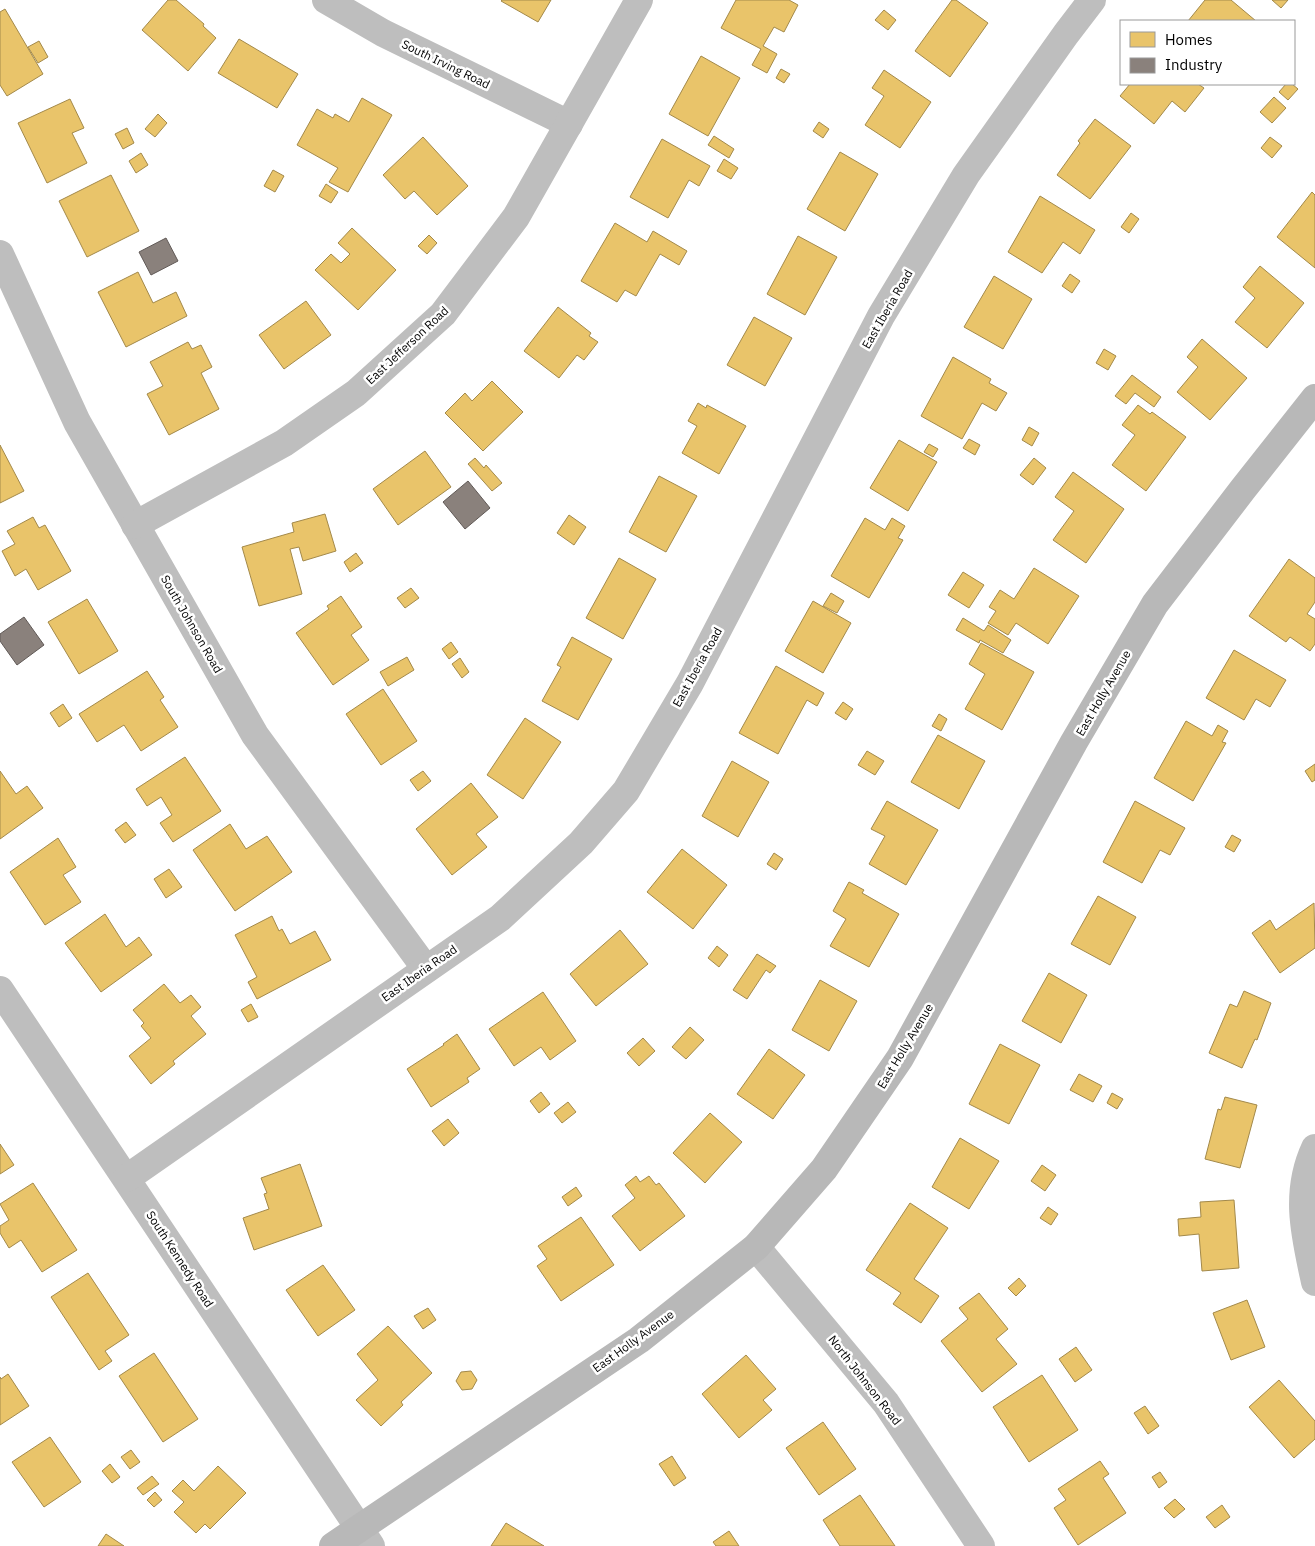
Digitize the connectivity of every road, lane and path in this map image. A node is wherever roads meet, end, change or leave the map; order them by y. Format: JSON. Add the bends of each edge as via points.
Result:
{"nodes":[{"id":1,"x":326,"y":0,"type":"edge"},
{"id":2,"x":639,"y":0,"type":"edge"},
{"id":3,"x":1092,"y":0,"type":"edge"},
{"id":4,"x":568,"y":124,"type":"junction"},
{"id":5,"x":0,"y":254,"type":"edge"},
{"id":6,"x":1315,"y":398,"type":"edge"},
{"id":7,"x":135,"y":524,"type":"junction"},
{"id":8,"x":426,"y":968,"type":"junction"},
{"id":9,"x":0,"y":990,"type":"edge"},
{"id":10,"x":1315,"y":1148,"type":"edge"},
{"id":11,"x":127,"y":1178,"type":"junction"},
{"id":12,"x":756,"y":1247,"type":"junction"},
{"id":13,"x":1315,"y":1282,"type":"edge"},
{"id":14,"x":365,"y":1537,"type":"edge"},
{"id":15,"x":333,"y":1546,"type":"edge"},
{"id":16,"x":981,"y":1546,"type":"edge"}],
"edges":[{"from":1,"to":4,"type":"street","name":"South Irving Road","via":[[382,33]]},
{"from":2,"to":4,"type":"street","name":"East Jefferson Road"},
{"from":3,"to":8,"type":"street","name":"East Iberia Road","via":[[966,175],[881,316],[690,683],[626,791],[581,843],[500,918]]},
{"from":4,"to":7,"type":"street","name":"East Jefferson Road","via":[[516,216],[443,314],[356,393],[284,443]]},
{"from":5,"to":7,"type":"street","name":"South Johnson Road","via":[[77,422]]},
{"from":6,"to":12,"type":"street","name":"East Holly Avenue","via":[[1155,604],[1074,742],[900,1058],[824,1169]]},
{"from":7,"to":8,"type":"street","name":"South Johnson Road","via":[[255,735]]},
{"from":8,"to":11,"type":"street","name":"East Iberia Road"},
{"from":9,"to":11,"type":"street","name":"South Kennedy Road"},
{"from":10,"to":13,"type":"street","via":[[1302,1199],[1304,1229]]},
{"from":11,"to":14,"type":"street","name":"South Kennedy Road"},
{"from":12,"to":14,"type":"street","name":"East Holly Avenue","via":[[639,1340]]},
{"from":12,"to":16,"type":"street","name":"North Johnson Road","via":[[886,1403]]},
{"from":14,"to":15,"type":"street","name":"East Holly Avenue"}]}
